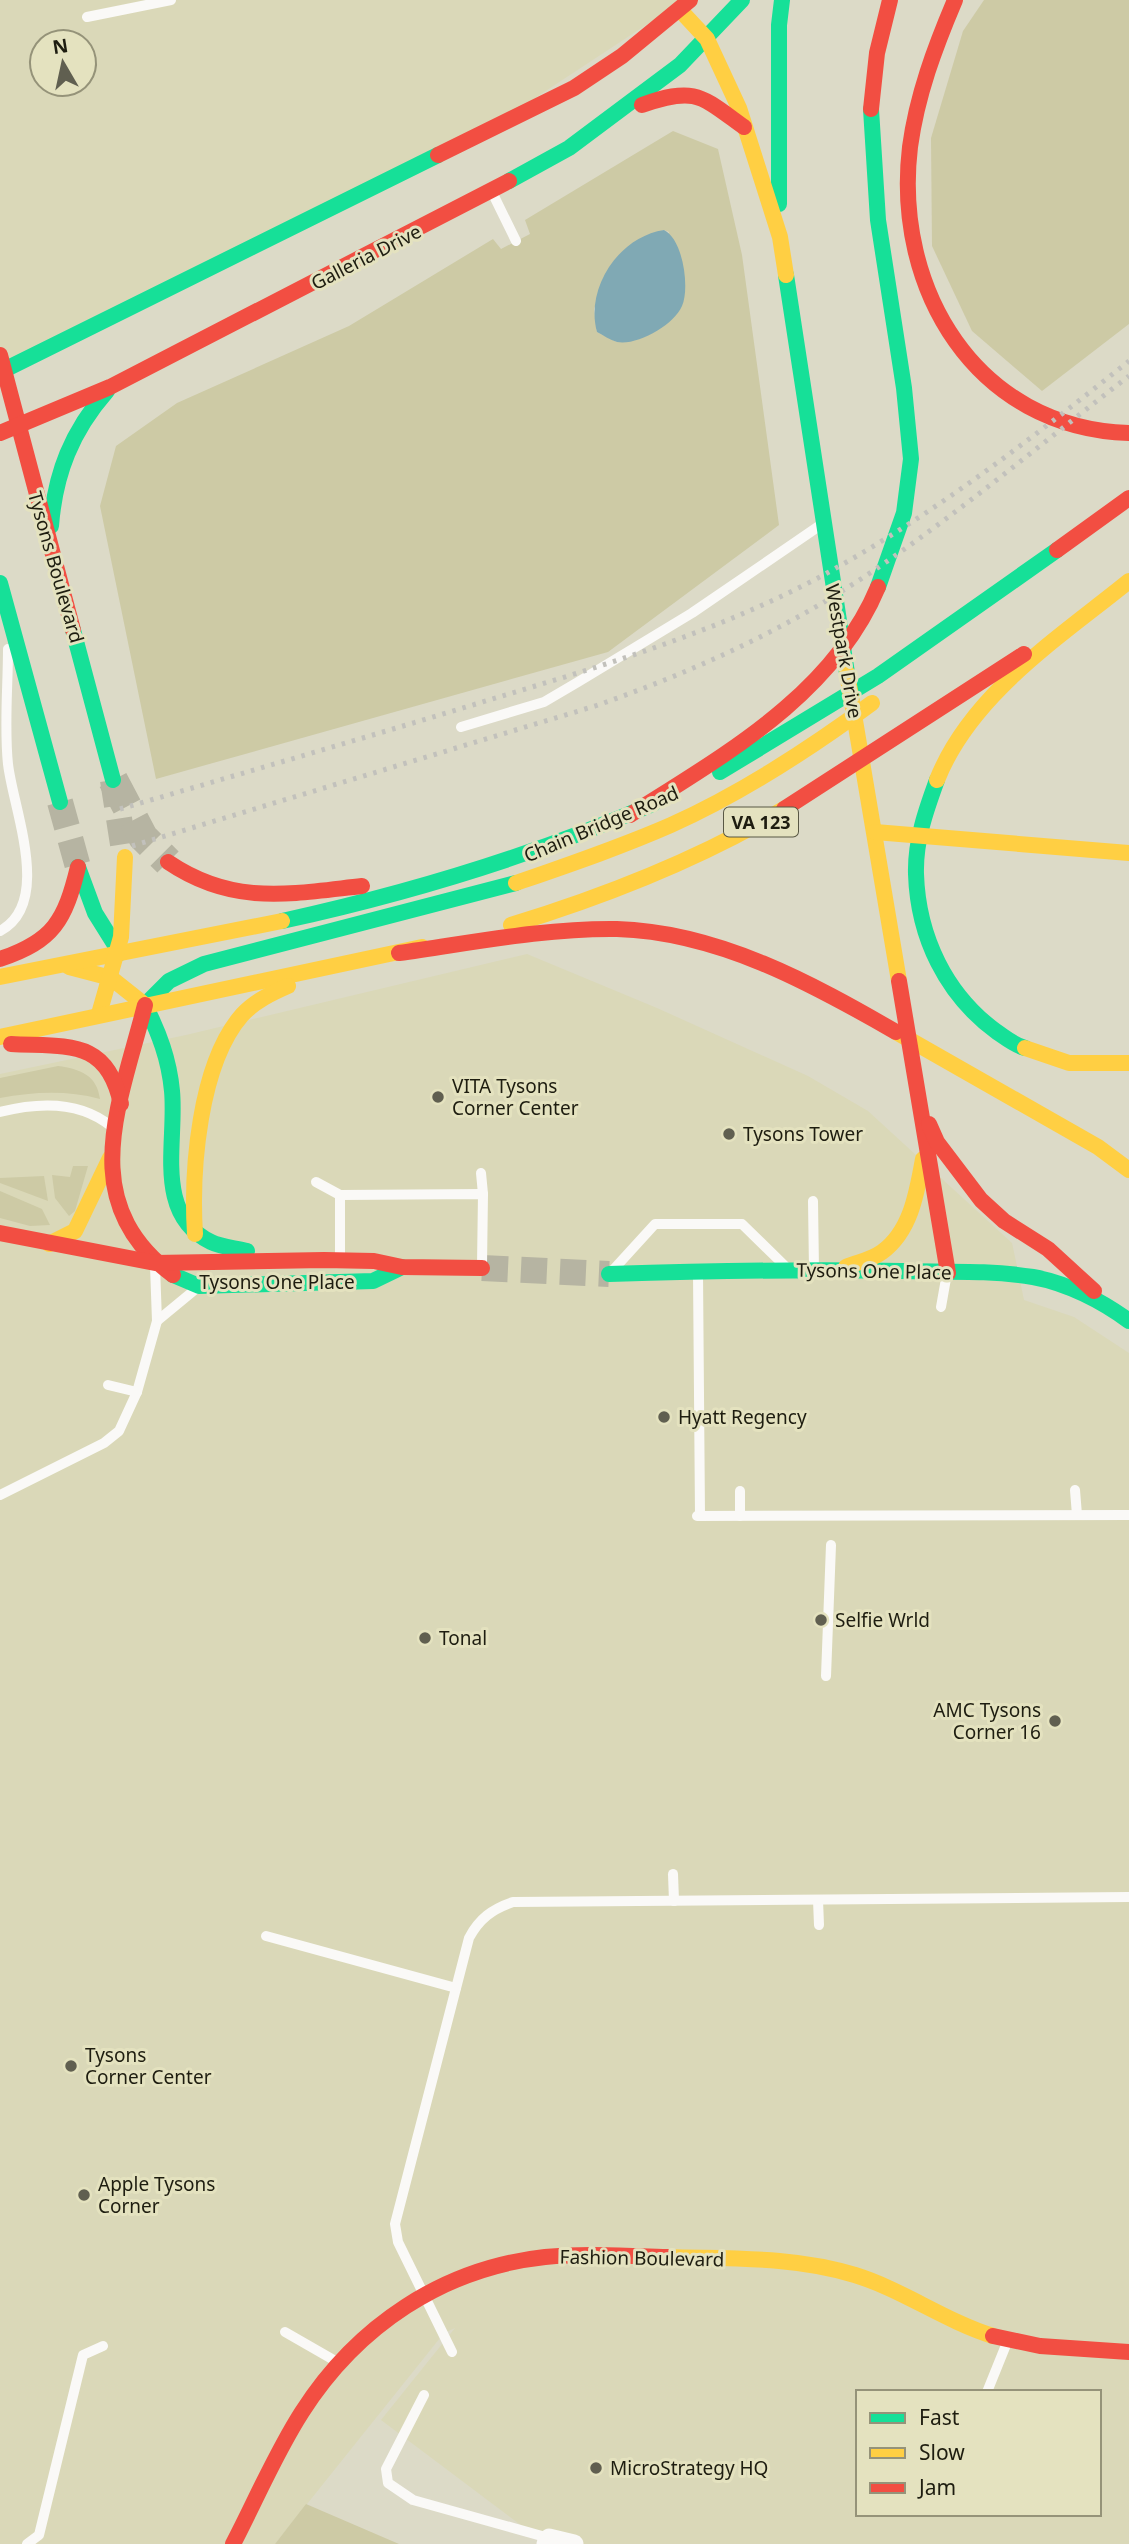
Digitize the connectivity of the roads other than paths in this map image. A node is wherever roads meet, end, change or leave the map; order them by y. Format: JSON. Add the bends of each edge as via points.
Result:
{"nodes":[{"id":1,"x":171,"y":0,"type":"edge"},
{"id":2,"x":743,"y":0,"type":"edge"},
{"id":3,"x":782,"y":0,"type":"edge"},
{"id":4,"x":890,"y":0,"type":"edge"},
{"id":5,"x":954,"y":0,"type":"edge"},
{"id":6,"x":141,"y":3,"type":"edge"},
{"id":7,"x":681,"y":3,"type":"edge"},
{"id":8,"x":87,"y":17,"type":"dead end"},
{"id":9,"x":707,"y":39,"type":"junction"},
{"id":10,"x":606,"y":123,"type":"junction"},
{"id":11,"x":748,"y":130,"type":"junction"},
{"id":12,"x":491,"y":192,"type":"junction"},
{"id":13,"x":780,"y":237,"type":"junction"},
{"id":14,"x":516,"y":241,"type":"dead end"},
{"id":15,"x":1,"y":365,"type":"edge"},
{"id":16,"x":110,"y":387,"type":"junction"},
{"id":17,"x":17,"y":426,"type":"junction"},
{"id":18,"x":0,"y":433,"type":"edge"},
{"id":19,"x":1129,"y":433,"type":"edge"},
{"id":20,"x":1129,"y":498,"type":"edge"},
{"id":21,"x":822,"y":524,"type":"junction"},
{"id":22,"x":49,"y":549,"type":"junction"},
{"id":23,"x":1129,"y":580,"type":"edge"},
{"id":24,"x":0,"y":583,"type":"edge"},
{"id":25,"x":8,"y":617,"type":"junction"},
{"id":26,"x":914,"y":653,"type":"junction"},
{"id":27,"x":461,"y":727,"type":"dead end"},
{"id":28,"x":113,"y":780,"type":"dead end"},
{"id":29,"x":60,"y":802,"type":"tunnel mouth"},
{"id":30,"x":630,"y":815,"type":"junction"},
{"id":31,"x":875,"y":832,"type":"junction"},
{"id":32,"x":1129,"y":853,"type":"edge"},
{"id":33,"x":125,"y":857,"type":"tunnel mouth"},
{"id":34,"x":168,"y":862,"type":"tunnel mouth"},
{"id":35,"x":463,"y":876,"type":"junction"},
{"id":36,"x":0,"y":931,"type":"edge"},
{"id":37,"x":120,"y":953,"type":"junction"},
{"id":38,"x":399,"y":953,"type":"junction"},
{"id":39,"x":0,"y":959,"type":"edge"},
{"id":40,"x":345,"y":964,"type":"junction"},
{"id":41,"x":61,"y":965,"type":"junction"},
{"id":42,"x":0,"y":977,"type":"edge"},
{"id":43,"x":112,"y":979,"type":"junction"},
{"id":44,"x":169,"y":981,"type":"junction"},
{"id":45,"x":217,"y":991,"type":"junction"},
{"id":46,"x":145,"y":1005,"type":"junction"},
{"id":47,"x":99,"y":1014,"type":"junction"},
{"id":48,"x":0,"y":1037,"type":"edge"},
{"id":49,"x":0,"y":1043,"type":"edge"},
{"id":50,"x":1129,"y":1063,"type":"edge"},
{"id":51,"x":121,"y":1104,"type":"junction"},
{"id":52,"x":920,"y":1104,"type":"junction"},
{"id":53,"x":0,"y":1112,"type":"edge"},
{"id":54,"x":114,"y":1129,"type":"junction"},
{"id":55,"x":926,"y":1140,"type":"junction"},
{"id":56,"x":112,"y":1153,"type":"junction"},
{"id":57,"x":1129,"y":1170,"type":"edge"},
{"id":58,"x":481,"y":1173,"type":"dead end"},
{"id":59,"x":316,"y":1182,"type":"dead end"},
{"id":60,"x":483,"y":1194,"type":"junction"},
{"id":61,"x":340,"y":1195,"type":"junction"},
{"id":62,"x":813,"y":1201,"type":"dead end"},
{"id":63,"x":0,"y":1233,"type":"edge"},
{"id":64,"x":195,"y":1234,"type":"junction"},
{"id":65,"x":49,"y":1244,"type":"junction"},
{"id":66,"x":332,"y":1260,"type":"junction"},
{"id":67,"x":155,"y":1262,"type":"junction"},
{"id":68,"x":402,"y":1267,"type":"junction"},
{"id":69,"x":482,"y":1268,"type":"joint"},
{"id":70,"x":787,"y":1269,"type":"junction"},
{"id":71,"x":814,"y":1270,"type":"junction"},
{"id":72,"x":837,"y":1271,"type":"junction"},
{"id":73,"x":698,"y":1273,"type":"junction"},
{"id":74,"x":948,"y":1273,"type":"junction"},
{"id":75,"x":609,"y":1274,"type":"joint"},
{"id":76,"x":199,"y":1286,"type":"junction"},
{"id":77,"x":941,"y":1307,"type":"dead end"},
{"id":78,"x":1114,"y":1310,"type":"junction"},
{"id":79,"x":157,"y":1321,"type":"junction"},
{"id":80,"x":1129,"y":1321,"type":"edge"},
{"id":81,"x":108,"y":1385,"type":"dead end"},
{"id":82,"x":137,"y":1392,"type":"junction"},
{"id":83,"x":1076,"y":1490,"type":"dead end"},
{"id":84,"x":740,"y":1491,"type":"dead end"},
{"id":85,"x":0,"y":1495,"type":"edge"},
{"id":86,"x":1077,"y":1515,"type":"junction"},
{"id":87,"x":1129,"y":1515,"type":"edge"},
{"id":88,"x":740,"y":1516,"type":"junction"},
{"id":89,"x":831,"y":1545,"type":"dead end"},
{"id":90,"x":826,"y":1676,"type":"dead end"},
{"id":91,"x":673,"y":1874,"type":"dead end"},
{"id":92,"x":1129,"y":1897,"type":"edge"},
{"id":93,"x":818,"y":1900,"type":"junction"},
{"id":94,"x":674,"y":1901,"type":"junction"},
{"id":95,"x":819,"y":1925,"type":"dead end"},
{"id":96,"x":266,"y":1936,"type":"dead end"},
{"id":97,"x":456,"y":1988,"type":"junction"},
{"id":98,"x":423,"y":2293,"type":"junction"},
{"id":99,"x":285,"y":2332,"type":"dead end"},
{"id":100,"x":1009,"y":2340,"type":"junction"},
{"id":101,"x":103,"y":2346,"type":"dead end"},
{"id":102,"x":1129,"y":2352,"type":"edge"},
{"id":103,"x":452,"y":2353,"type":"dead end"},
{"id":104,"x":339,"y":2363,"type":"junction"},
{"id":105,"x":988,"y":2390,"type":"edge"},
{"id":106,"x":424,"y":2395,"type":"dead end"},
{"id":107,"x":547,"y":2541,"type":"edge"},
{"id":108,"x":27,"y":2544,"type":"edge"},
{"id":109,"x":233,"y":2544,"type":"edge"},
{"id":110,"x":574,"y":2544,"type":"edge"}],
"edges":[{"from":1,"to":6,"type":"lane"},
{"from":2,"to":9,"type":"main road"},
{"from":3,"to":13,"type":"main road","via":[[778,58]]},
{"from":4,"to":30,"type":"main road","via":[[875,56],[871,148],[907,407],[912,479],[905,518],[882,586],[855,634],[823,675],[737,746]]},
{"from":5,"to":19,"type":"main road","via":[[923,80],[910,144],[908,205],[926,292],[953,341],[976,368],[1025,408],[1082,428]]},
{"from":6,"to":8,"type":"lane"},
{"from":7,"to":9,"type":"main road","name":"Westpark Drive"},
{"from":7,"to":15,"type":"main road","via":[[622,56],[563,93]]},
{"from":9,"to":10,"type":"main road","name":"Galleria Drive"},
{"from":9,"to":11,"type":"main road","name":"Westpark Drive"},
{"from":10,"to":11,"type":"main road","via":[[650,101],[685,93],[711,101]]},
{"from":10,"to":12,"type":"main road","name":"Galleria Drive"},
{"from":11,"to":13,"type":"main road","name":"Westpark Drive"},
{"from":12,"to":14,"type":"lane"},
{"from":12,"to":16,"type":"main road","name":"Galleria Drive"},
{"from":13,"to":21,"type":"main road","name":"Westpark Drive"},
{"from":15,"to":17,"type":"main road","name":"Tysons Boulevard"},
{"from":16,"to":17,"type":"main road","name":"Galleria Drive"},
{"from":16,"to":22,"type":"main road","via":[[77,428],[62,459]]},
{"from":17,"to":18,"type":"main road","name":"Galleria Drive"},
{"from":17,"to":22,"type":"main road","name":"Tysons Boulevard"},
{"from":20,"to":26,"type":"main road","name":"Chain Bridge Road"},
{"from":21,"to":27,"type":"lane","via":[[692,613],[544,702]]},
{"from":21,"to":31,"type":"main road","name":"Westpark Drive"},
{"from":22,"to":28,"type":"main road","name":"Tysons Boulevard"},
{"from":23,"to":38,"type":"main road","number":"VA 123","via":[[845,774],[687,863],[566,911]]},
{"from":23,"to":50,"type":"main road","via":[[1031,663],[965,730],[930,789],[919,818],[914,869],[922,923],[935,964],[979,1019],[1011,1043],[1057,1061],[1105,1066]]},
{"from":24,"to":25,"type":"main road"},
{"from":25,"to":29,"type":"main road"},
{"from":25,"to":36,"type":"lane","via":[[8,764],[25,844],[26,894],[21,912]]},
{"from":26,"to":30,"type":"main road","name":"Chain Bridge Road","via":[[784,737]]},
{"from":26,"to":44,"type":"main road","via":[[876,699],[814,746],[673,824],[510,885],[238,953]]},
{"from":30,"to":35,"type":"main road","name":"Chain Bridge Road"},
{"from":31,"to":32,"type":"main road"},
{"from":31,"to":52,"type":"main road","name":"Westpark Drive"},
{"from":33,"to":37,"type":"main road","via":[[127,891]]},
{"from":34,"to":35,"type":"main road","via":[[209,888],[259,896]]},
{"from":35,"to":37,"type":"main road","name":"Chain Bridge Road","via":[[381,899]]},
{"from":37,"to":39,"type":"main road","via":[[96,913],[78,867],[59,927],[37,946]]},
{"from":37,"to":41,"type":"main road","name":"Chain Bridge Road"},
{"from":37,"to":43,"type":"main road"},
{"from":37,"to":44,"type":"main road"},
{"from":38,"to":40,"type":"main road","number":"VA 123"},
{"from":38,"to":57,"type":"main road","via":[[584,929],[650,932],[695,941],[748,957],[842,1001],[1098,1147]]},
{"from":40,"to":45,"type":"main road","number":"VA 123"},
{"from":40,"to":64,"type":"main road","via":[[256,1001],[236,1023],[218,1058],[202,1126],[191,1205]]},
{"from":41,"to":42,"type":"main road","name":"Chain Bridge Road"},
{"from":41,"to":43,"type":"main road"},
{"from":43,"to":46,"type":"main road"},
{"from":43,"to":47,"type":"main road"},
{"from":44,"to":45,"type":"main road","via":[[189,989]]},
{"from":44,"to":46,"type":"main road"},
{"from":45,"to":46,"type":"main road","number":"VA 123"},
{"from":46,"to":47,"type":"main road","number":"VA 123"},
{"from":46,"to":51,"type":"main road"},
{"from":46,"to":64,"type":"main road","via":[[170,1066],[173,1197],[182,1220]]},
{"from":47,"to":48,"type":"main road","number":"VA 123"},
{"from":49,"to":51,"type":"main road","via":[[70,1047],[97,1058],[113,1072]]},
{"from":51,"to":54,"type":"main road"},
{"from":52,"to":55,"type":"main road","name":"Westpark Drive"},
{"from":52,"to":78,"type":"main road","via":[[937,1142],[981,1200],[1048,1249]]},
{"from":53,"to":54,"type":"lane","via":[[54,1105],[79,1107]]},
{"from":54,"to":56,"type":"main road"},
{"from":55,"to":72,"type":"main road","via":[[903,1230],[881,1252]]},
{"from":55,"to":74,"type":"main road","name":"Westpark Drive"},
{"from":56,"to":65,"type":"main road","via":[[75,1231]]},
{"from":56,"to":67,"type":"main road","via":[[120,1213],[134,1240]]},
{"from":58,"to":60,"type":"lane"},
{"from":59,"to":61,"type":"lane"},
{"from":60,"to":61,"type":"lane"},
{"from":60,"to":69,"type":"lane"},
{"from":61,"to":66,"type":"lane"},
{"from":62,"to":71,"type":"lane"},
{"from":63,"to":65,"type":"main road","name":"Tysons One Place"},
{"from":64,"to":66,"type":"main road","via":[[233,1249]]},
{"from":65,"to":67,"type":"main road","name":"Tysons One Place"},
{"from":66,"to":67,"type":"main road","name":"Tysons One Place"},
{"from":66,"to":68,"type":"main road","name":"Tysons One Place"},
{"from":67,"to":76,"type":"main road","name":"Tysons One Place"},
{"from":67,"to":79,"type":"lane"},
{"from":68,"to":69,"type":"main road","name":"Tysons One Place"},
{"from":68,"to":76,"type":"main road","name":"Tysons One Place","via":[[373,1281]]},
{"from":70,"to":71,"type":"main road","name":"Tysons One Place"},
{"from":70,"to":73,"type":"main road","name":"Tysons One Place"},
{"from":70,"to":75,"type":"lane","via":[[742,1224],[655,1224]]},
{"from":71,"to":72,"type":"main road","name":"Tysons One Place"},
{"from":72,"to":74,"type":"main road","name":"Tysons One Place"},
{"from":73,"to":75,"type":"main road","name":"Tysons One Place"},
{"from":73,"to":88,"type":"lane","via":[[699,1516]]},
{"from":74,"to":77,"type":"lane"},
{"from":74,"to":78,"type":"main road","name":"Tysons One Place","via":[[1034,1277],[1065,1286]]},
{"from":76,"to":79,"type":"lane"},
{"from":78,"to":80,"type":"main road","name":"Tysons One Place"},
{"from":79,"to":82,"type":"lane"},
{"from":81,"to":82,"type":"lane"},
{"from":82,"to":85,"type":"lane","via":[[128,1418],[104,1443]]},
{"from":83,"to":86,"type":"lane"},
{"from":84,"to":88,"type":"lane"},
{"from":86,"to":87,"type":"lane"},
{"from":86,"to":88,"type":"lane"},
{"from":89,"to":90,"type":"lane"},
{"from":91,"to":94,"type":"lane"},
{"from":92,"to":93,"type":"lane"},
{"from":93,"to":94,"type":"lane"},
{"from":93,"to":95,"type":"lane"},
{"from":94,"to":97,"type":"lane","via":[[513,1902],[497,1907],[483,1917],[469,1938]]},
{"from":96,"to":97,"type":"lane"},
{"from":97,"to":98,"type":"lane","via":[[395,2224],[397,2242]]},
{"from":98,"to":100,"type":"main road","name":"Fashion Boulevard","via":[[488,2268],[562,2256],[790,2263],[874,2282]]},
{"from":98,"to":103,"type":"lane"},
{"from":98,"to":104,"type":"main road","name":"Fashion Boulevard","via":[[386,2318]]},
{"from":99,"to":104,"type":"lane"},
{"from":100,"to":102,"type":"main road","name":"Fashion Boulevard"},
{"from":100,"to":105,"type":"lane"},
{"from":101,"to":108,"type":"lane","via":[[83,2355],[39,2535]]},
{"from":104,"to":109,"type":"main road","name":"Fashion Boulevard","via":[[301,2414]]},
{"from":106,"to":107,"type":"lane","via":[[386,2469],[388,2483],[413,2501]]},
{"from":107,"to":110,"type":"street"}]}
